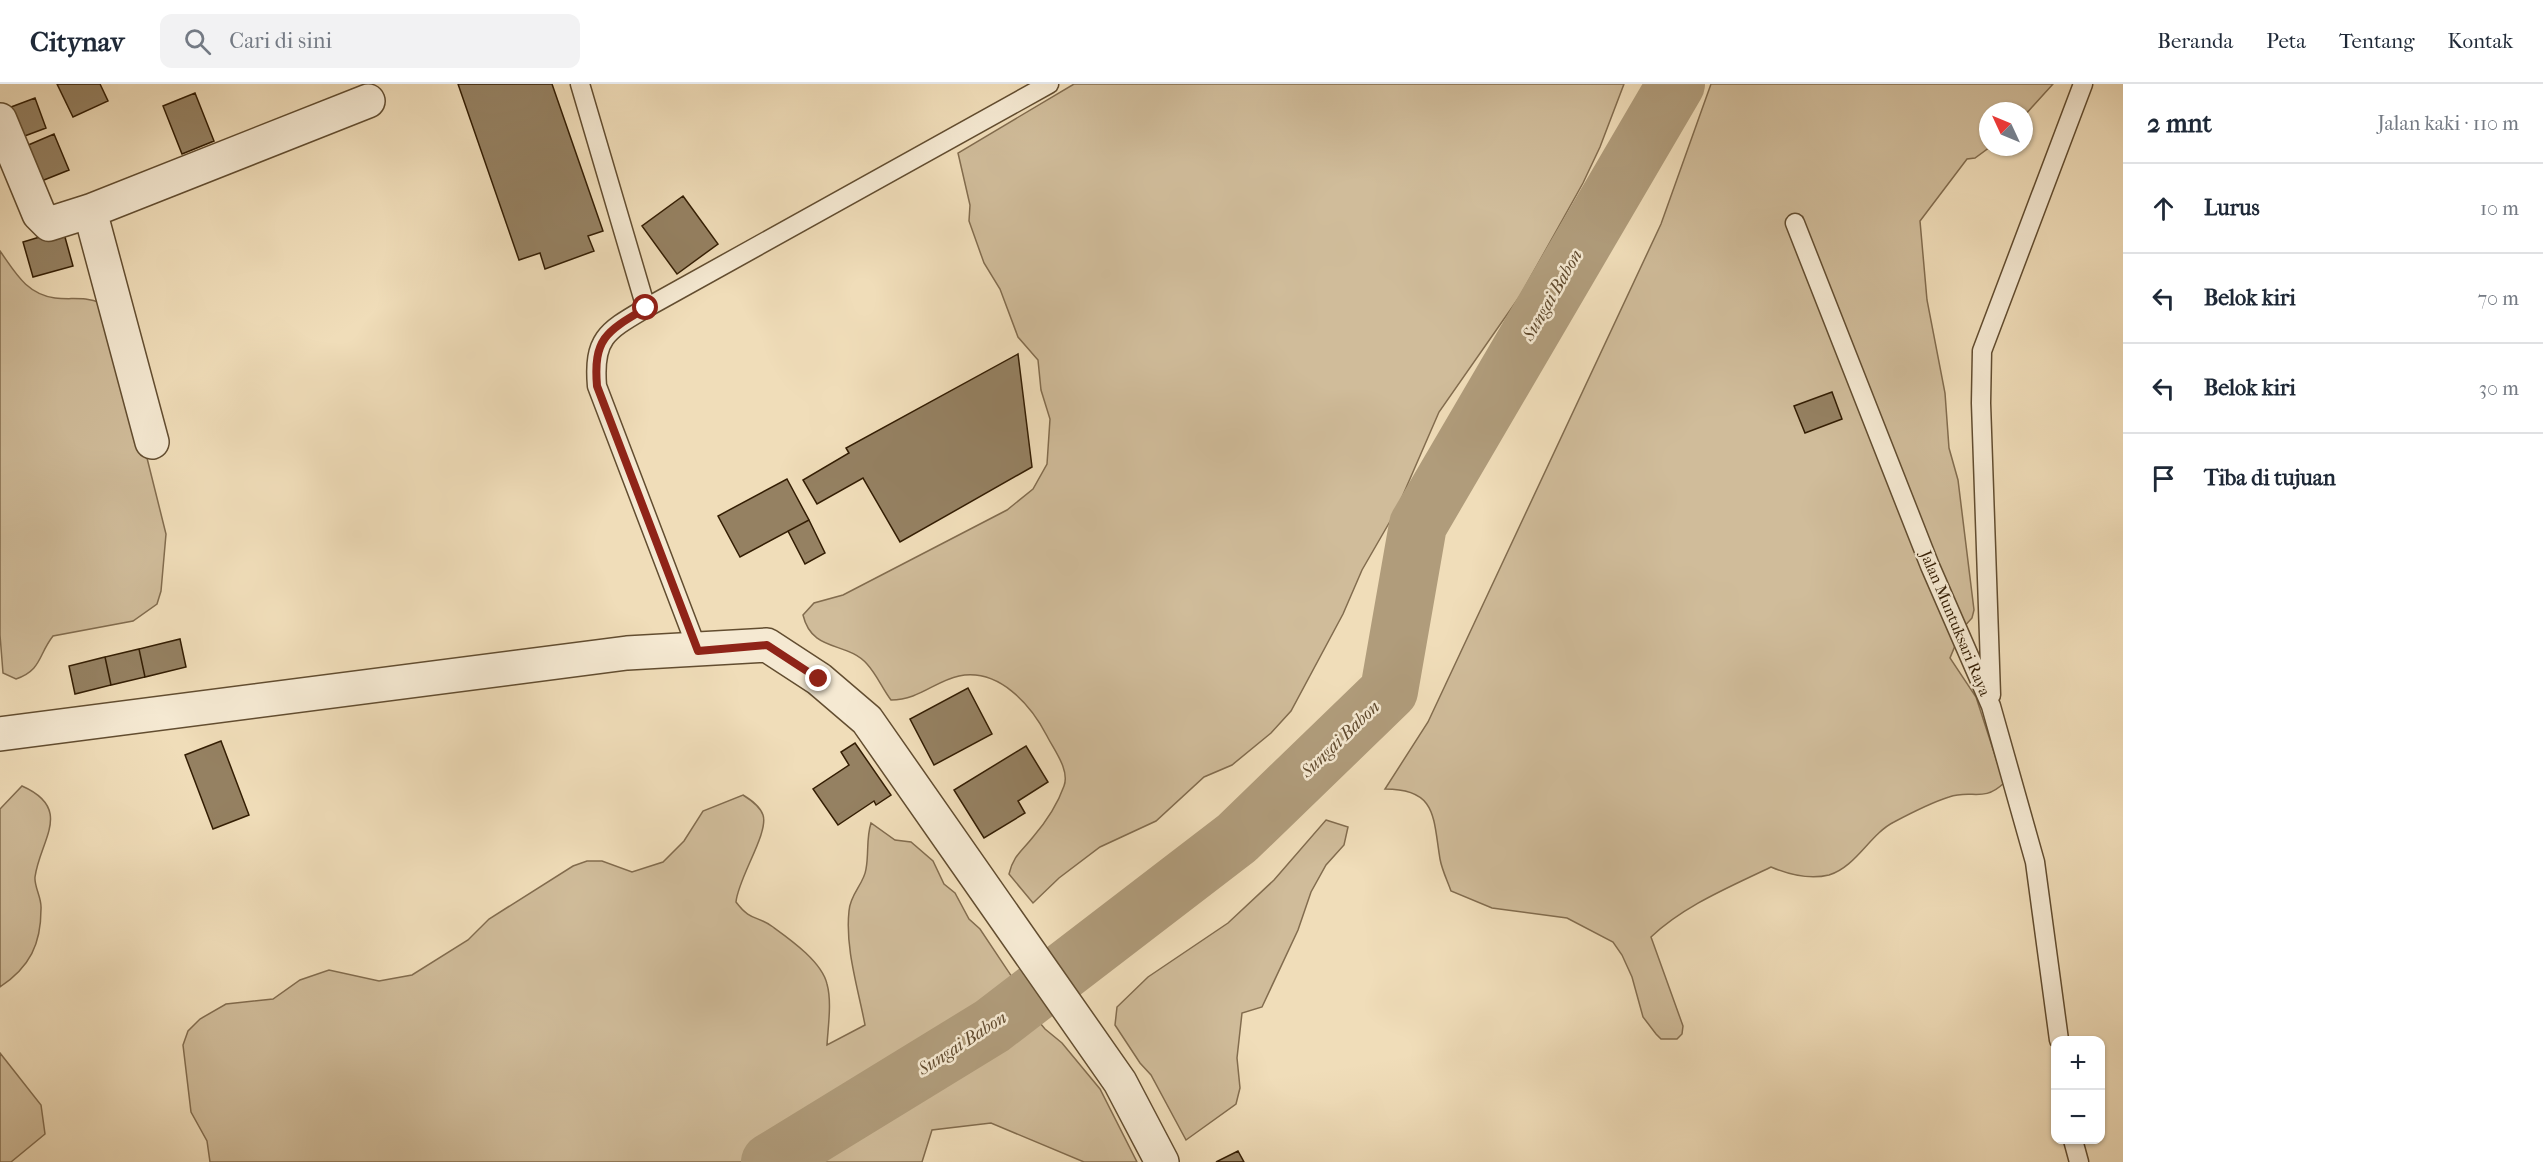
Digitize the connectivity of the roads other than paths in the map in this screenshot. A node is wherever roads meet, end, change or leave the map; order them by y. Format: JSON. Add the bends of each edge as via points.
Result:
{"nodes":[{"id":1,"x":580,"y":84,"type":"edge"},
{"id":2,"x":1049,"y":84,"type":"edge"},
{"id":3,"x":2083,"y":84,"type":"edge"},
{"id":4,"x":368,"y":101,"type":"dead end"},
{"id":5,"x":0,"y":120,"type":"edge"},
{"id":6,"x":90,"y":211,"type":"junction"},
{"id":7,"x":1795,"y":223,"type":"dead end"},
{"id":8,"x":646,"y":308,"type":"junction"},
{"id":9,"x":152,"y":442,"type":"dead end"},
{"id":10,"x":698,"y":651,"type":"junction"},
{"id":11,"x":1991,"y":706,"type":"junction"},
{"id":12,"x":0,"y":734,"type":"edge"},
{"id":13,"x":2058,"y":1036,"type":"edge"},
{"id":14,"x":2074,"y":1144,"type":"edge"},
{"id":15,"x":1162,"y":1162,"type":"edge"},
{"id":16,"x":2079,"y":1162,"type":"edge"}],
"edges":[{"from":1,"to":8,"type":"lane"},
{"from":2,"to":8,"type":"lane"},
{"from":3,"to":11,"type":"lane","via":[[1982,351]]},
{"from":4,"to":6,"type":"street"},
{"from":5,"to":6,"type":"street","via":[[43,220],[49,224]]},
{"from":6,"to":9,"type":"street"},
{"from":7,"to":11,"type":"lane","name":"Jalan Muntuksari Raya","via":[[1930,566]]},
{"from":8,"to":10,"type":"lane","via":[[616,326],[604,339],[595,360],[597,386]]},
{"from":10,"to":12,"type":"street","via":[[627,653]]},
{"from":10,"to":15,"type":"street","via":[[767,645],[819,679],[867,720],[1120,1082]]},
{"from":11,"to":13,"type":"lane","name":"Jalan Muntuksari Raya","via":[[2035,862]]},
{"from":14,"to":16,"type":"lane"}]}
